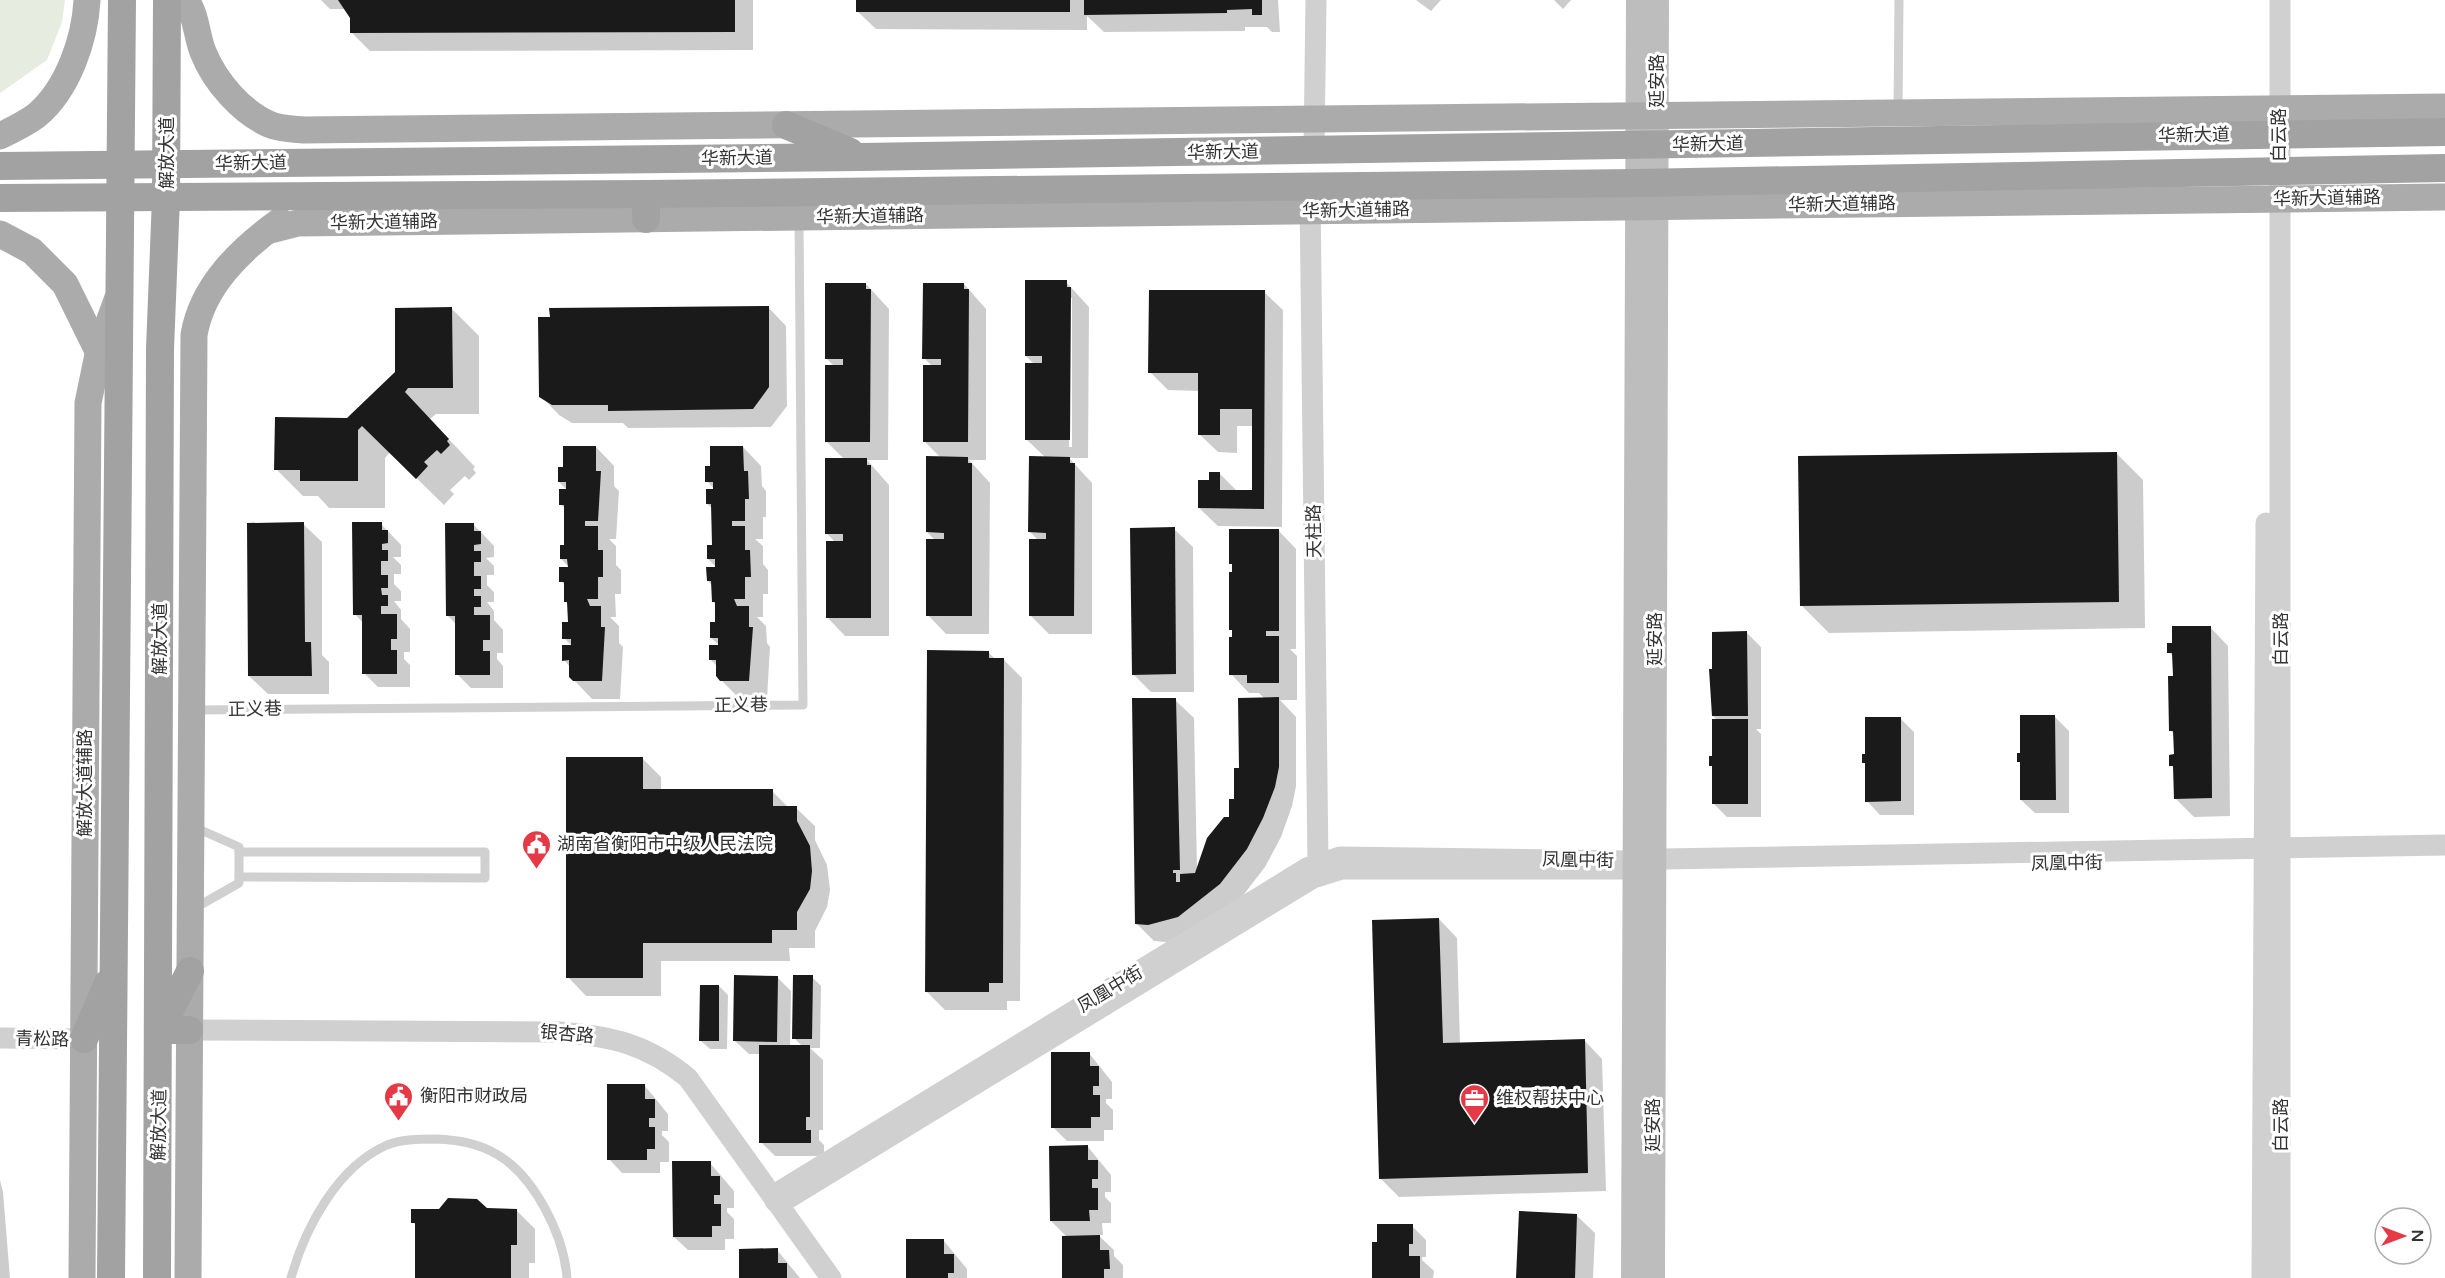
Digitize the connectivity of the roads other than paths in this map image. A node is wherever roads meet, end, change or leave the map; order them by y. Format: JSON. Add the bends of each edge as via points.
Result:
{"nodes":[{"id":1,"x":87,"y":0,"type":"edge"},
{"id":2,"x":122,"y":0,"type":"edge"},
{"id":3,"x":167,"y":0,"type":"edge"},
{"id":4,"x":1316,"y":0,"type":"edge"},
{"id":5,"x":1638,"y":0,"type":"edge"},
{"id":6,"x":1657,"y":0,"type":"edge"},
{"id":7,"x":1899,"y":0,"type":"edge"},
{"id":8,"x":2268,"y":0,"type":"edge"},
{"id":9,"x":2280,"y":0,"type":"edge"},
{"id":10,"x":192,"y":5,"type":"edge"},
{"id":11,"x":167,"y":54,"type":"junction"},
{"id":12,"x":2445,"y":107,"type":"edge"},
{"id":13,"x":1898,"y":113,"type":"junction"},
{"id":14,"x":1647,"y":116,"type":"junction"},
{"id":15,"x":1314,"y":119,"type":"junction"},
{"id":16,"x":2273,"y":121,"type":"junction"},
{"id":17,"x":786,"y":125,"type":"junction"},
{"id":18,"x":2445,"y":132,"type":"edge"},
{"id":19,"x":2,"y":134,"type":"edge"},
{"id":20,"x":1647,"y":146,"type":"junction"},
{"id":21,"x":1314,"y":150,"type":"junction"},
{"id":22,"x":860,"y":157,"type":"junction"},
{"id":23,"x":122,"y":164,"type":"junction"},
{"id":24,"x":166,"y":164,"type":"junction"},
{"id":25,"x":0,"y":166,"type":"edge"},
{"id":26,"x":2445,"y":168,"type":"edge"},
{"id":27,"x":2273,"y":170,"type":"junction"},
{"id":28,"x":1647,"y":195,"type":"junction"},
{"id":29,"x":2445,"y":196,"type":"edge"},
{"id":30,"x":313,"y":197,"type":"junction"},
{"id":31,"x":0,"y":198,"type":"edge"},
{"id":32,"x":120,"y":198,"type":"junction"},
{"id":33,"x":166,"y":198,"type":"junction"},
{"id":34,"x":1311,"y":199,"type":"junction"},
{"id":35,"x":2273,"y":199,"type":"junction"},
{"id":36,"x":646,"y":207,"type":"junction"},
{"id":37,"x":800,"y":217,"type":"junction"},
{"id":38,"x":267,"y":231,"type":"junction"},
{"id":39,"x":0,"y":234,"type":"edge"},
{"id":40,"x":119,"y":293,"type":"junction"},
{"id":41,"x":99,"y":350,"type":"junction"},
{"id":42,"x":118,"y":408,"type":"junction"},
{"id":43,"x":192,"y":710,"type":"junction"},
{"id":44,"x":190,"y":825,"type":"junction"},
{"id":45,"x":2445,"y":845,"type":"edge"},
{"id":46,"x":239,"y":852,"type":"junction"},
{"id":47,"x":2273,"y":853,"type":"junction"},
{"id":48,"x":2445,"y":859,"type":"edge"},
{"id":49,"x":1644,"y":865,"type":"junction"},
{"id":50,"x":1319,"y":870,"type":"junction"},
{"id":51,"x":239,"y":877,"type":"junction"},
{"id":52,"x":190,"y":911,"type":"junction"},
{"id":53,"x":114,"y":970,"type":"junction"},
{"id":54,"x":190,"y":970,"type":"junction"},
{"id":55,"x":160,"y":1030,"type":"junction"},
{"id":56,"x":189,"y":1030,"type":"junction"},
{"id":57,"x":0,"y":1038,"type":"edge"},
{"id":58,"x":84,"y":1039,"type":"junction"},
{"id":59,"x":775,"y":1201,"type":"junction"},
{"id":60,"x":82,"y":1278,"type":"edge"},
{"id":61,"x":111,"y":1278,"type":"edge"},
{"id":62,"x":157,"y":1278,"type":"edge"},
{"id":63,"x":188,"y":1278,"type":"edge"},
{"id":64,"x":291,"y":1278,"type":"edge"},
{"id":65,"x":567,"y":1278,"type":"edge"},
{"id":66,"x":831,"y":1278,"type":"edge"},
{"id":67,"x":1633,"y":1278,"type":"edge"},
{"id":68,"x":1653,"y":1278,"type":"edge"},
{"id":69,"x":2262,"y":1278,"type":"edge"},
{"id":70,"x":2280,"y":1278,"type":"edge"}],
"edges":[{"from":1,"to":19,"type":"main road","via":[[82,39],[64,80],[38,114]]},
{"from":2,"to":23,"type":"highway"},
{"from":3,"to":11,"type":"highway","name":"解放大道"},
{"from":4,"to":15,"type":"street"},
{"from":5,"to":14,"type":"main road","name":"延安路"},
{"from":6,"to":14,"type":"main road","name":"延安路"},
{"from":7,"to":13,"type":"lane"},
{"from":8,"to":16,"type":"street","name":"白云路"},
{"from":9,"to":16,"type":"street","name":"白云路"},
{"from":10,"to":11,"type":"main road"},
{"from":10,"to":17,"type":"main road","via":[[203,53],[220,81],[245,111],[273,126],[303,130]]},
{"from":11,"to":24,"type":"highway","name":"解放大道"},
{"from":12,"to":16,"type":"main road"},
{"from":13,"to":14,"type":"main road"},
{"from":13,"to":16,"type":"main road"},
{"from":14,"to":15,"type":"main road"},
{"from":14,"to":20,"type":"main road","name":"延安路"},
{"from":15,"to":17,"type":"main road"},
{"from":15,"to":21,"type":"street"},
{"from":16,"to":18,"type":"highway","name":"华新大道"},
{"from":16,"to":20,"type":"highway","name":"华新大道"},
{"from":16,"to":27,"type":"street","name":"白云路"},
{"from":17,"to":22,"type":"highway"},
{"from":20,"to":21,"type":"highway","name":"华新大道"},
{"from":20,"to":28,"type":"main road","name":"延安路"},
{"from":21,"to":22,"type":"highway","name":"华新大道"},
{"from":22,"to":24,"type":"highway","name":"华新大道"},
{"from":23,"to":24,"type":"highway","name":"华新大道"},
{"from":23,"to":25,"type":"highway","name":"华新大道"},
{"from":23,"to":32,"type":"highway"},
{"from":24,"to":33,"type":"highway","name":"解放大道"},
{"from":26,"to":27,"type":"highway","name":"华新大道"},
{"from":27,"to":28,"type":"highway","name":"华新大道"},
{"from":27,"to":35,"type":"street","name":"白云路"},
{"from":28,"to":34,"type":"highway","name":"华新大道"},
{"from":28,"to":35,"type":"main road","name":"华新大道辅路"},
{"from":28,"to":49,"type":"main road","name":"延安路"},
{"from":29,"to":35,"type":"main road","name":"华新大道辅路"},
{"from":30,"to":33,"type":"highway","name":"华新大道"},
{"from":30,"to":36,"type":"highway","name":"华新大道"},
{"from":30,"to":38,"type":"main road"},
{"from":31,"to":32,"type":"highway","name":"华新大道"},
{"from":32,"to":33,"type":"highway","name":"华新大道"},
{"from":32,"to":40,"type":"highway"},
{"from":33,"to":55,"type":"highway","name":"解放大道","via":[[160,349]]},
{"from":34,"to":36,"type":"highway","name":"华新大道"},
{"from":34,"to":37,"type":"main road","name":"华新大道辅路"},
{"from":34,"to":50,"type":"street","name":"天柱路"},
{"from":35,"to":47,"type":"street","name":"白云路"},
{"from":36,"to":37,"type":"main road","name":"华新大道辅路"},
{"from":36,"to":38,"type":"main road","name":"华新大道辅路","via":[[298,223]]},
{"from":37,"to":43,"type":"lane","name":"正义巷","via":[[803,705]]},
{"from":38,"to":43,"type":"main road","via":[[240,253],[212,288],[197,316],[194,335]]},
{"from":39,"to":41,"type":"main road","via":[[32,251],[65,284]]},
{"from":40,"to":41,"type":"main road","name":"解放大道辅路"},
{"from":40,"to":42,"type":"highway"},
{"from":41,"to":42,"type":"main road"},
{"from":41,"to":58,"type":"main road","name":"解放大道辅路","via":[[88,403]]},
{"from":42,"to":53,"type":"highway"},
{"from":43,"to":44,"type":"main road"},
{"from":44,"to":46,"type":"lane","via":[[239,847]]},
{"from":44,"to":52,"type":"main road"},
{"from":45,"to":47,"type":"street","name":"凤凰中街"},
{"from":46,"to":51,"type":"lane"},
{"from":46,"to":51,"type":"lane","via":[[485,852],[485,878]]},
{"from":47,"to":48,"type":"street","name":"凤凰中街"},
{"from":47,"to":49,"type":"street","name":"凤凰中街"},
{"from":47,"to":69,"type":"street","name":"白云路"},
{"from":47,"to":70,"type":"street","name":"白云路"},
{"from":49,"to":50,"type":"street","name":"凤凰中街","via":[[1628,869]]},
{"from":49,"to":67,"type":"main road","name":"延安路"},
{"from":49,"to":68,"type":"main road","name":"延安路"},
{"from":50,"to":59,"type":"street","name":"凤凰中街","via":[[787,1199]]},
{"from":51,"to":52,"type":"lane","via":[[239,883]]},
{"from":52,"to":54,"type":"main road"},
{"from":53,"to":58,"type":"highway"},
{"from":53,"to":61,"type":"highway"},
{"from":54,"to":55,"type":"highway"},
{"from":54,"to":56,"type":"main road"},
{"from":55,"to":56,"type":"highway"},
{"from":55,"to":62,"type":"highway","name":"解放大道"},
{"from":56,"to":59,"type":"street","name":"银杏路","via":[[558,1032],[592,1035],[634,1046],[664,1058],[688,1078]]},
{"from":56,"to":63,"type":"main road"},
{"from":57,"to":58,"type":"street","name":"青松路"},
{"from":58,"to":60,"type":"main road","name":"解放大道辅路"},
{"from":59,"to":66,"type":"street","name":"银杏路"},
{"from":64,"to":65,"type":"lane","via":[[327,1197],[354,1166],[388,1145],[419,1138],[465,1141],[499,1155],[519,1174],[549,1215],[566,1259]]}]}
